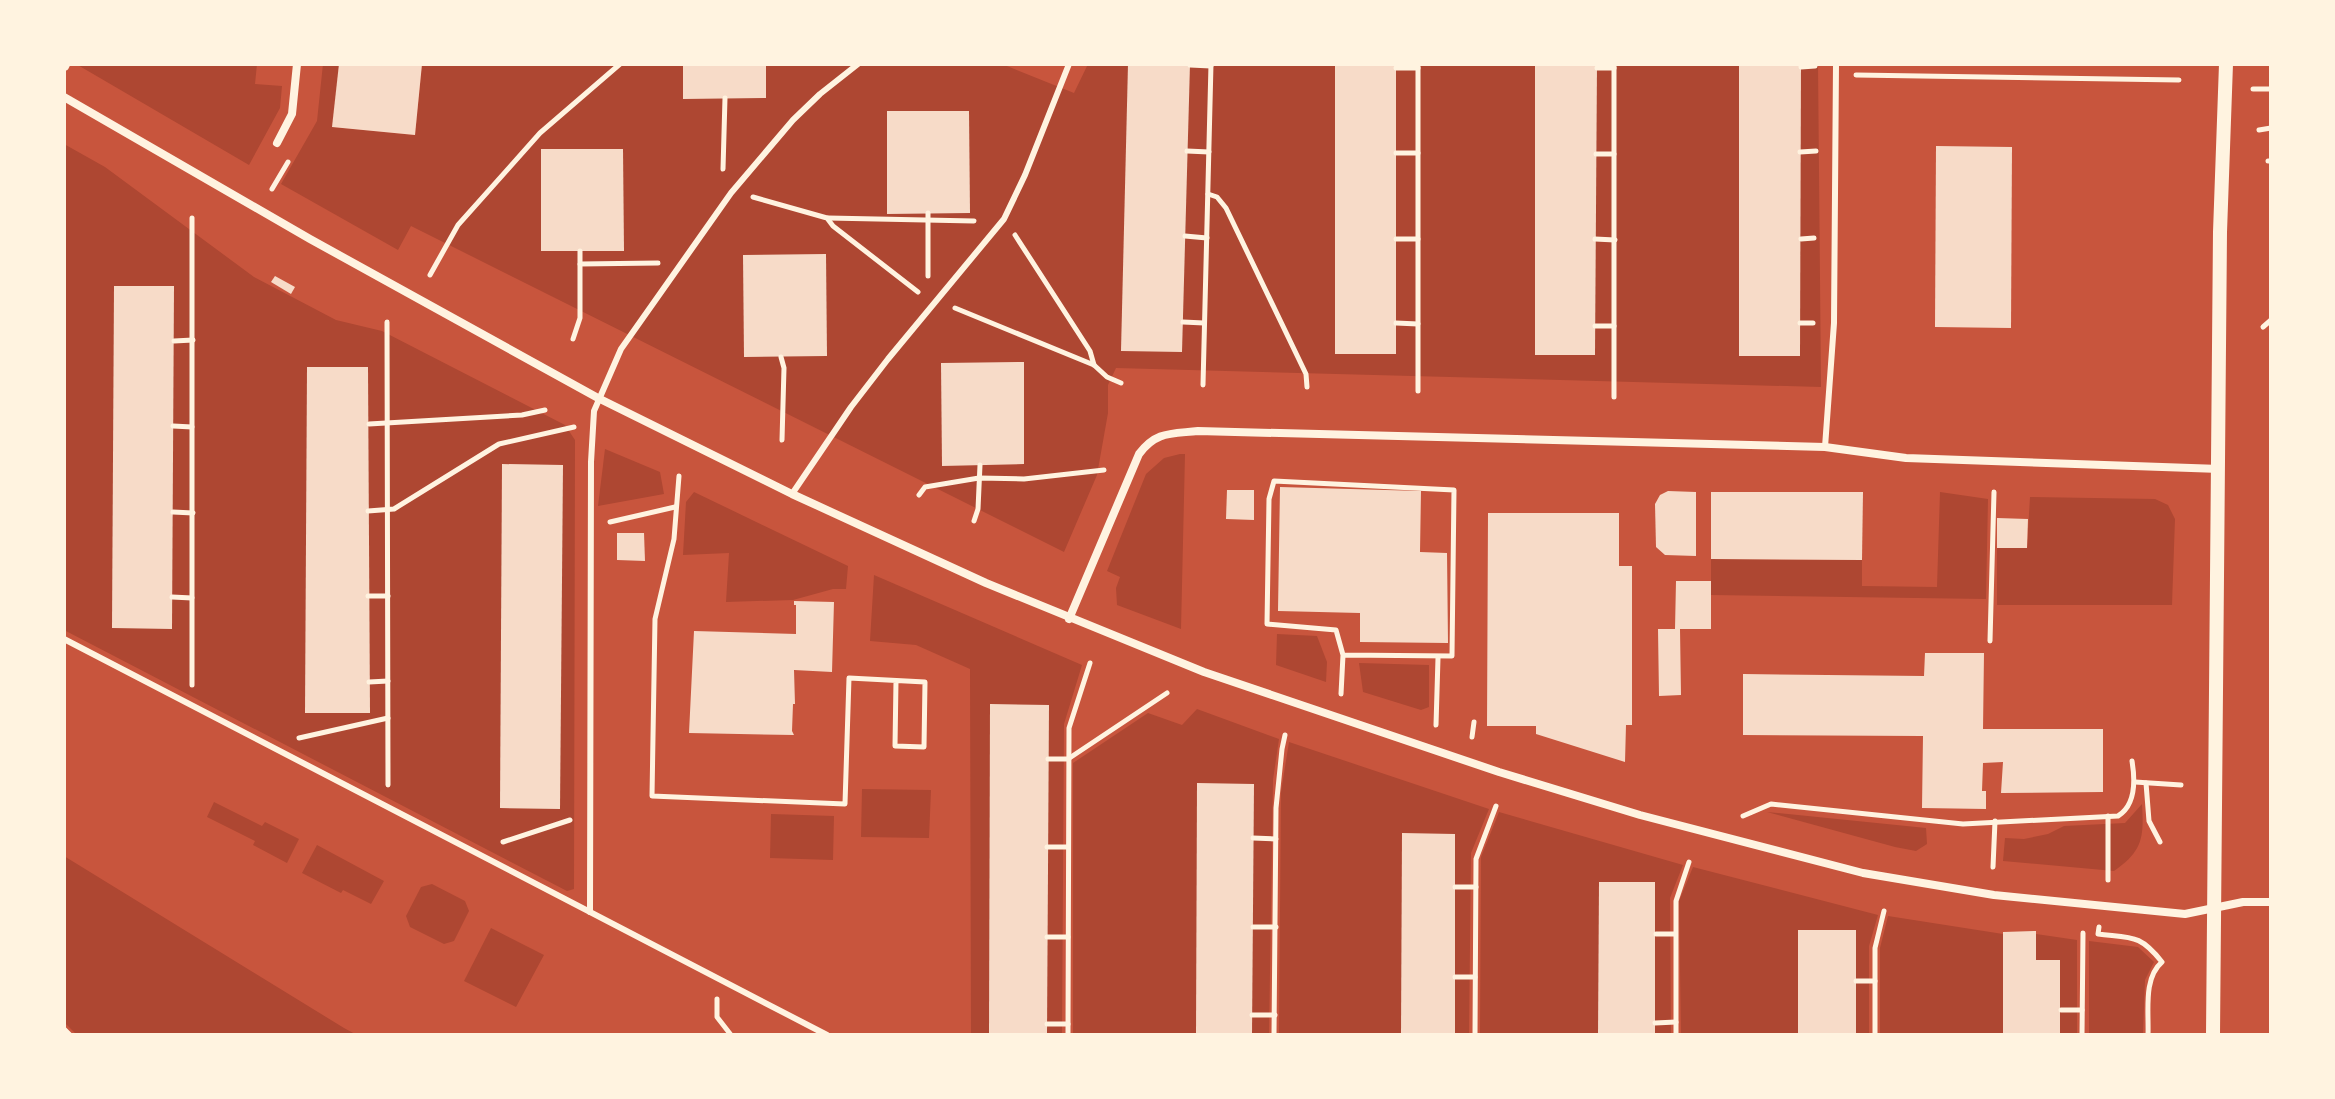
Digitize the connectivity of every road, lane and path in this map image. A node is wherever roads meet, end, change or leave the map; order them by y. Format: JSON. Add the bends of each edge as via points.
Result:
{"nodes":[{"id":1,"x":297,"y":64,"type":"edge"},
{"id":2,"x":620,"y":64,"type":"edge"},
{"id":3,"x":858,"y":64,"type":"edge"},
{"id":4,"x":1069,"y":64,"type":"edge"},
{"id":5,"x":1836,"y":64,"type":"edge"},
{"id":6,"x":2226,"y":64,"type":"edge"},
{"id":7,"x":1190,"y":65,"type":"edge"},
{"id":8,"x":1211,"y":65,"type":"edge"},
{"id":9,"x":1418,"y":66,"type":"edge"},
{"id":10,"x":1614,"y":66,"type":"edge"},
{"id":11,"x":1396,"y":68,"type":"dead end"},
{"id":12,"x":1597,"y":68,"type":"dead end"},
{"id":13,"x":1836,"y":74,"type":"junction"},
{"id":14,"x":2179,"y":80,"type":"dead end"},
{"id":15,"x":2253,"y":89,"type":"dead end"},
{"id":16,"x":2271,"y":89,"type":"edge"},
{"id":17,"x":64,"y":97,"type":"edge"},
{"id":18,"x":725,"y":98,"type":"dead end"},
{"id":19,"x":2271,"y":128,"type":"edge"},
{"id":20,"x":2259,"y":130,"type":"dead end"},
{"id":21,"x":277,"y":143,"type":"dead end"},
{"id":22,"x":1187,"y":151,"type":"dead end"},
{"id":23,"x":1209,"y":152,"type":"junction"},
{"id":24,"x":1396,"y":153,"type":"dead end"},
{"id":25,"x":1418,"y":153,"type":"junction"},
{"id":26,"x":1596,"y":154,"type":"dead end"},
{"id":27,"x":1614,"y":154,"type":"junction"},
{"id":28,"x":731,"y":193,"type":"junction"},
{"id":29,"x":1208,"y":194,"type":"junction"},
{"id":30,"x":928,"y":213,"type":"dead end"},
{"id":31,"x":192,"y":218,"type":"dead end"},
{"id":32,"x":1185,"y":236,"type":"dead end"},
{"id":33,"x":1207,"y":238,"type":"junction"},
{"id":34,"x":1396,"y":239,"type":"dead end"},
{"id":35,"x":1418,"y":239,"type":"junction"},
{"id":36,"x":1595,"y":239,"type":"dead end"},
{"id":37,"x":1615,"y":240,"type":"junction"},
{"id":38,"x":580,"y":251,"type":"dead end"},
{"id":39,"x":683,"y":262,"type":"junction"},
{"id":40,"x":580,"y":264,"type":"junction"},
{"id":41,"x":430,"y":275,"type":"dead end"},
{"id":42,"x":928,"y":293,"type":"junction"},
{"id":43,"x":936,"y":300,"type":"junction"},
{"id":44,"x":2271,"y":320,"type":"edge"},
{"id":45,"x":387,"y":322,"type":"dead end"},
{"id":46,"x":1183,"y":322,"type":"dead end"},
{"id":47,"x":1204,"y":323,"type":"junction"},
{"id":48,"x":1396,"y":323,"type":"dead end"},
{"id":49,"x":1418,"y":324,"type":"junction"},
{"id":50,"x":1595,"y":326,"type":"dead end"},
{"id":51,"x":1614,"y":326,"type":"junction"},
{"id":52,"x":2271,"y":328,"type":"edge"},
{"id":53,"x":573,"y":339,"type":"dead end"},
{"id":54,"x":193,"y":340,"type":"junction"},
{"id":55,"x":174,"y":341,"type":"dead end"},
{"id":56,"x":781,"y":357,"type":"dead end"},
{"id":57,"x":1121,"y":383,"type":"dead end"},
{"id":58,"x":1203,"y":385,"type":"dead end"},
{"id":59,"x":1307,"y":387,"type":"dead end"},
{"id":60,"x":1418,"y":391,"type":"dead end"},
{"id":61,"x":1614,"y":397,"type":"dead end"},
{"id":62,"x":598,"y":398,"type":"junction"},
{"id":63,"x":545,"y":410,"type":"dead end"},
{"id":64,"x":369,"y":424,"type":"dead end"},
{"id":65,"x":388,"y":425,"type":"junction"},
{"id":66,"x":173,"y":426,"type":"dead end"},
{"id":67,"x":576,"y":426,"type":"dead end"},
{"id":68,"x":192,"y":427,"type":"junction"},
{"id":69,"x":782,"y":440,"type":"dead end"},
{"id":70,"x":1825,"y":447,"type":"junction"},
{"id":71,"x":980,"y":465,"type":"dead end"},
{"id":72,"x":2220,"y":469,"type":"junction"},
{"id":73,"x":1104,"y":470,"type":"dead end"},
{"id":74,"x":679,"y":476,"type":"dead end"},
{"id":75,"x":979,"y":478,"type":"junction"},
{"id":76,"x":1994,"y":492,"type":"dead end"},
{"id":77,"x":792,"y":494,"type":"junction"},
{"id":78,"x":919,"y":495,"type":"dead end"},
{"id":79,"x":675,"y":507,"type":"junction"},
{"id":80,"x":368,"y":511,"type":"dead end"},
{"id":81,"x":388,"y":511,"type":"junction"},
{"id":82,"x":173,"y":512,"type":"dead end"},
{"id":83,"x":193,"y":513,"type":"junction"},
{"id":84,"x":974,"y":521,"type":"dead end"},
{"id":85,"x":590,"y":526,"type":"junction"},
{"id":86,"x":368,"y":596,"type":"dead end"},
{"id":87,"x":388,"y":596,"type":"junction"},
{"id":88,"x":172,"y":597,"type":"dead end"},
{"id":89,"x":192,"y":598,"type":"junction"},
{"id":90,"x":1069,"y":619,"type":"junction"},
{"id":91,"x":64,"y":639,"type":"edge"},
{"id":92,"x":1990,"y":641,"type":"dead end"},
{"id":93,"x":1343,"y":655,"type":"junction"},
{"id":94,"x":1438,"y":658,"type":"junction"},
{"id":95,"x":1090,"y":663,"type":"dead end"},
{"id":96,"x":388,"y":681,"type":"junction"},
{"id":97,"x":896,"y":681,"type":"junction"},
{"id":98,"x":369,"y":682,"type":"dead end"},
{"id":99,"x":1167,"y":693,"type":"dead end"},
{"id":100,"x":1341,"y":694,"type":"dead end"},
{"id":101,"x":192,"y":705,"type":"junction"},
{"id":102,"x":388,"y":718,"type":"junction"},
{"id":103,"x":1474,"y":722,"type":"dead end"},
{"id":104,"x":1436,"y":725,"type":"dead end"},
{"id":105,"x":1285,"y":735,"type":"dead end"},
{"id":106,"x":1472,"y":737,"type":"dead end"},
{"id":107,"x":279,"y":751,"type":"junction"},
{"id":108,"x":1048,"y":759,"type":"dead end"},
{"id":109,"x":1068,"y":759,"type":"junction"},
{"id":110,"x":2132,"y":761,"type":"dead end"},
{"id":111,"x":2135,"y":782,"type":"junction"},
{"id":112,"x":2146,"y":783,"type":"junction"},
{"id":113,"x":2181,"y":785,"type":"dead end"},
{"id":114,"x":1496,"y":806,"type":"dead end"},
{"id":115,"x":388,"y":809,"type":"junction"},
{"id":116,"x":1743,"y":816,"type":"dead end"},
{"id":117,"x":2108,"y":816,"type":"junction"},
{"id":118,"x":578,"y":818,"type":"dead end"},
{"id":119,"x":1995,"y":821,"type":"junction"},
{"id":120,"x":1253,"y":838,"type":"dead end"},
{"id":121,"x":1276,"y":839,"type":"junction"},
{"id":122,"x":2160,"y":842,"type":"dead end"},
{"id":123,"x":1047,"y":847,"type":"dead end"},
{"id":124,"x":1068,"y":847,"type":"junction"},
{"id":125,"x":479,"y":855,"type":"junction"},
{"id":126,"x":1689,"y":862,"type":"dead end"},
{"id":127,"x":1993,"y":867,"type":"dead end"},
{"id":128,"x":2108,"y":880,"type":"dead end"},
{"id":129,"x":1455,"y":887,"type":"dead end"},
{"id":130,"x":1476,"y":887,"type":"junction"},
{"id":131,"x":2271,"y":902,"type":"edge"},
{"id":132,"x":2215,"y":906,"type":"junction"},
{"id":133,"x":1884,"y":911,"type":"dead end"},
{"id":134,"x":590,"y":912,"type":"junction"},
{"id":135,"x":1253,"y":927,"type":"dead end"},
{"id":136,"x":1276,"y":927,"type":"junction"},
{"id":137,"x":2083,"y":933,"type":"dead end"},
{"id":138,"x":1656,"y":934,"type":"dead end"},
{"id":139,"x":1675,"y":934,"type":"junction"},
{"id":140,"x":2098,"y":934,"type":"dead end"},
{"id":141,"x":1047,"y":937,"type":"dead end"},
{"id":142,"x":1068,"y":937,"type":"junction"},
{"id":143,"x":1455,"y":977,"type":"dead end"},
{"id":144,"x":1475,"y":977,"type":"junction"},
{"id":145,"x":717,"y":978,"type":"junction"},
{"id":146,"x":1856,"y":981,"type":"dead end"},
{"id":147,"x":1875,"y":981,"type":"junction"},
{"id":148,"x":2061,"y":1010,"type":"dead end"},
{"id":149,"x":2082,"y":1010,"type":"junction"},
{"id":150,"x":1252,"y":1015,"type":"dead end"},
{"id":151,"x":1275,"y":1015,"type":"junction"},
{"id":152,"x":1676,"y":1022,"type":"junction"},
{"id":153,"x":1655,"y":1023,"type":"dead end"},
{"id":154,"x":1047,"y":1024,"type":"dead end"},
{"id":155,"x":1068,"y":1024,"type":"junction"},
{"id":156,"x":64,"y":1029,"type":"edge"},
{"id":157,"x":70,"y":1035,"type":"edge"},
{"id":158,"x":731,"y":1035,"type":"edge"},
{"id":159,"x":827,"y":1035,"type":"edge"},
{"id":160,"x":1068,"y":1035,"type":"edge"},
{"id":161,"x":1274,"y":1035,"type":"edge"},
{"id":162,"x":1475,"y":1035,"type":"edge"},
{"id":163,"x":1676,"y":1035,"type":"edge"},
{"id":164,"x":1875,"y":1035,"type":"edge"},
{"id":165,"x":2082,"y":1035,"type":"edge"},
{"id":166,"x":2148,"y":1035,"type":"edge"},
{"id":167,"x":2213,"y":1035,"type":"edge"}],
"edges":[{"from":1,"to":21,"type":"street","via":[[292,114]]},
{"from":2,"to":41,"type":"path","via":[[540,133],[458,225]]},
{"from":3,"to":28,"type":"lane","via":[[793,120]]},
{"from":4,"to":43,"type":"lane","via":[[1004,219]]},
{"from":5,"to":13,"type":"lane"},
{"from":6,"to":72,"type":"street"},
{"from":7,"to":8,"type":"path"},
{"from":8,"to":23,"type":"path"},
{"from":9,"to":11,"type":"path"},
{"from":9,"to":25,"type":"path"},
{"from":10,"to":12,"type":"path"},
{"from":10,"to":27,"type":"path"},
{"from":13,"to":14,"type":"path"},
{"from":13,"to":70,"type":"lane","via":[[1834,323]]},
{"from":15,"to":16,"type":"path"},
{"from":17,"to":62,"type":"street"},
{"from":18,"to":28,"type":"path","via":[[722,186]]},
{"from":19,"to":20,"type":"path"},
{"from":22,"to":23,"type":"path"},
{"from":23,"to":29,"type":"path"},
{"from":24,"to":25,"type":"path"},
{"from":25,"to":35,"type":"path"},
{"from":26,"to":27,"type":"path"},
{"from":27,"to":37,"type":"path"},
{"from":28,"to":39,"type":"lane"},
{"from":28,"to":42,"type":"path","via":[[827,218],[919,293]]},
{"from":29,"to":33,"type":"path"},
{"from":29,"to":59,"type":"path","via":[[1226,208],[1306,374]]},
{"from":30,"to":42,"type":"path"},
{"from":31,"to":54,"type":"path"},
{"from":32,"to":33,"type":"path"},
{"from":33,"to":47,"type":"path"},
{"from":34,"to":35,"type":"path"},
{"from":35,"to":49,"type":"path"},
{"from":36,"to":37,"type":"path"},
{"from":37,"to":51,"type":"path"},
{"from":38,"to":40,"type":"path"},
{"from":39,"to":40,"type":"path"},
{"from":39,"to":62,"type":"lane","via":[[621,349]]},
{"from":40,"to":53,"type":"path","via":[[580,318]]},
{"from":42,"to":43,"type":"path"},
{"from":43,"to":57,"type":"path","via":[[1094,365]]},
{"from":43,"to":77,"type":"lane","via":[[851,407]]},
{"from":44,"to":52,"type":"path","via":[[2263,327]]},
{"from":45,"to":65,"type":"path"},
{"from":46,"to":47,"type":"path"},
{"from":47,"to":58,"type":"path"},
{"from":48,"to":49,"type":"path"},
{"from":49,"to":60,"type":"path"},
{"from":50,"to":51,"type":"path"},
{"from":51,"to":61,"type":"path"},
{"from":54,"to":55,"type":"path"},
{"from":54,"to":68,"type":"path"},
{"from":56,"to":69,"type":"path"},
{"from":62,"to":77,"type":"street"},
{"from":62,"to":85,"type":"lane"},
{"from":63,"to":65,"type":"path"},
{"from":64,"to":65,"type":"path"},
{"from":65,"to":81,"type":"path"},
{"from":66,"to":68,"type":"path"},
{"from":67,"to":81,"type":"path","via":[[499,444]]},
{"from":68,"to":83,"type":"path"},
{"from":70,"to":72,"type":"street","via":[[1906,458]]},
{"from":70,"to":90,"type":"street","via":[[1198,431],[1160,435],[1139,454]]},
{"from":71,"to":75,"type":"path"},
{"from":72,"to":132,"type":"street"},
{"from":73,"to":75,"type":"path"},
{"from":74,"to":79,"type":"path"},
{"from":75,"to":78,"type":"path","via":[[925,487]]},
{"from":75,"to":84,"type":"path"},
{"from":76,"to":92,"type":"path"},
{"from":77,"to":90,"type":"street"},
{"from":79,"to":85,"type":"path"},
{"from":79,"to":97,"type":"path","via":[[674,539],[655,619],[652,796],[845,804],[849,678]]},
{"from":80,"to":81,"type":"path"},
{"from":81,"to":87,"type":"path"},
{"from":82,"to":83,"type":"path"},
{"from":83,"to":89,"type":"path"},
{"from":85,"to":134,"type":"lane"},
{"from":86,"to":87,"type":"path"},
{"from":87,"to":96,"type":"path"},
{"from":88,"to":89,"type":"path"},
{"from":89,"to":101,"type":"path"},
{"from":90,"to":132,"type":"street","via":[[1204,672],[1499,772],[1835,866],[2065,903],[2185,914]]},
{"from":91,"to":101,"type":"lane"},
{"from":93,"to":94,"type":"path"},
{"from":93,"to":94,"type":"path","via":[[1336,630],[1267,624],[1269,499],[1274,481],[1454,490],[1452,656]]},
{"from":93,"to":100,"type":"path"},
{"from":94,"to":104,"type":"path"},
{"from":95,"to":109,"type":"path","via":[[1070,717]]},
{"from":96,"to":98,"type":"path"},
{"from":96,"to":102,"type":"path"},
{"from":97,"to":97,"type":"path","via":[[925,682],[924,747],[895,746]]},
{"from":99,"to":109,"type":"path"},
{"from":101,"to":107,"type":"lane"},
{"from":102,"to":107,"type":"path","via":[[287,741]]},
{"from":102,"to":115,"type":"path"},
{"from":103,"to":106,"type":"path"},
{"from":105,"to":121,"type":"path"},
{"from":107,"to":115,"type":"lane"},
{"from":108,"to":109,"type":"path"},
{"from":109,"to":124,"type":"path"},
{"from":110,"to":111,"type":"path"},
{"from":111,"to":112,"type":"path"},
{"from":111,"to":117,"type":"path","via":[[2124,812]]},
{"from":112,"to":113,"type":"path"},
{"from":112,"to":122,"type":"path","via":[[2149,821]]},
{"from":114,"to":130,"type":"path","via":[[1476,859]]},
{"from":115,"to":125,"type":"lane"},
{"from":116,"to":119,"type":"path","via":[[1771,804],[1963,824]]},
{"from":117,"to":119,"type":"path"},
{"from":117,"to":128,"type":"path"},
{"from":118,"to":125,"type":"path","via":[[484,848]]},
{"from":119,"to":127,"type":"path"},
{"from":120,"to":121,"type":"path"},
{"from":121,"to":136,"type":"path"},
{"from":123,"to":124,"type":"path"},
{"from":124,"to":142,"type":"path"},
{"from":125,"to":134,"type":"lane"},
{"from":126,"to":139,"type":"path","via":[[1676,901]]},
{"from":129,"to":130,"type":"path"},
{"from":130,"to":144,"type":"path"},
{"from":131,"to":132,"type":"street"},
{"from":132,"to":167,"type":"street"},
{"from":133,"to":147,"type":"path","via":[[1875,948]]},
{"from":134,"to":145,"type":"lane"},
{"from":135,"to":136,"type":"path"},
{"from":136,"to":151,"type":"path"},
{"from":137,"to":149,"type":"path"},
{"from":138,"to":139,"type":"path"},
{"from":139,"to":152,"type":"path"},
{"from":140,"to":166,"type":"path","via":[[2139,939],[2162,962],[2150,979]]},
{"from":141,"to":142,"type":"path"},
{"from":142,"to":155,"type":"path"},
{"from":143,"to":144,"type":"path"},
{"from":144,"to":162,"type":"path"},
{"from":145,"to":158,"type":"path","via":[[717,1017]]},
{"from":145,"to":159,"type":"lane"},
{"from":146,"to":147,"type":"path"},
{"from":147,"to":164,"type":"path"},
{"from":148,"to":149,"type":"path"},
{"from":149,"to":165,"type":"path"},
{"from":150,"to":151,"type":"path"},
{"from":151,"to":161,"type":"path"},
{"from":152,"to":153,"type":"path"},
{"from":152,"to":163,"type":"path"},
{"from":154,"to":155,"type":"path"},
{"from":155,"to":160,"type":"path"},
{"from":156,"to":157,"type":"path"}]}
